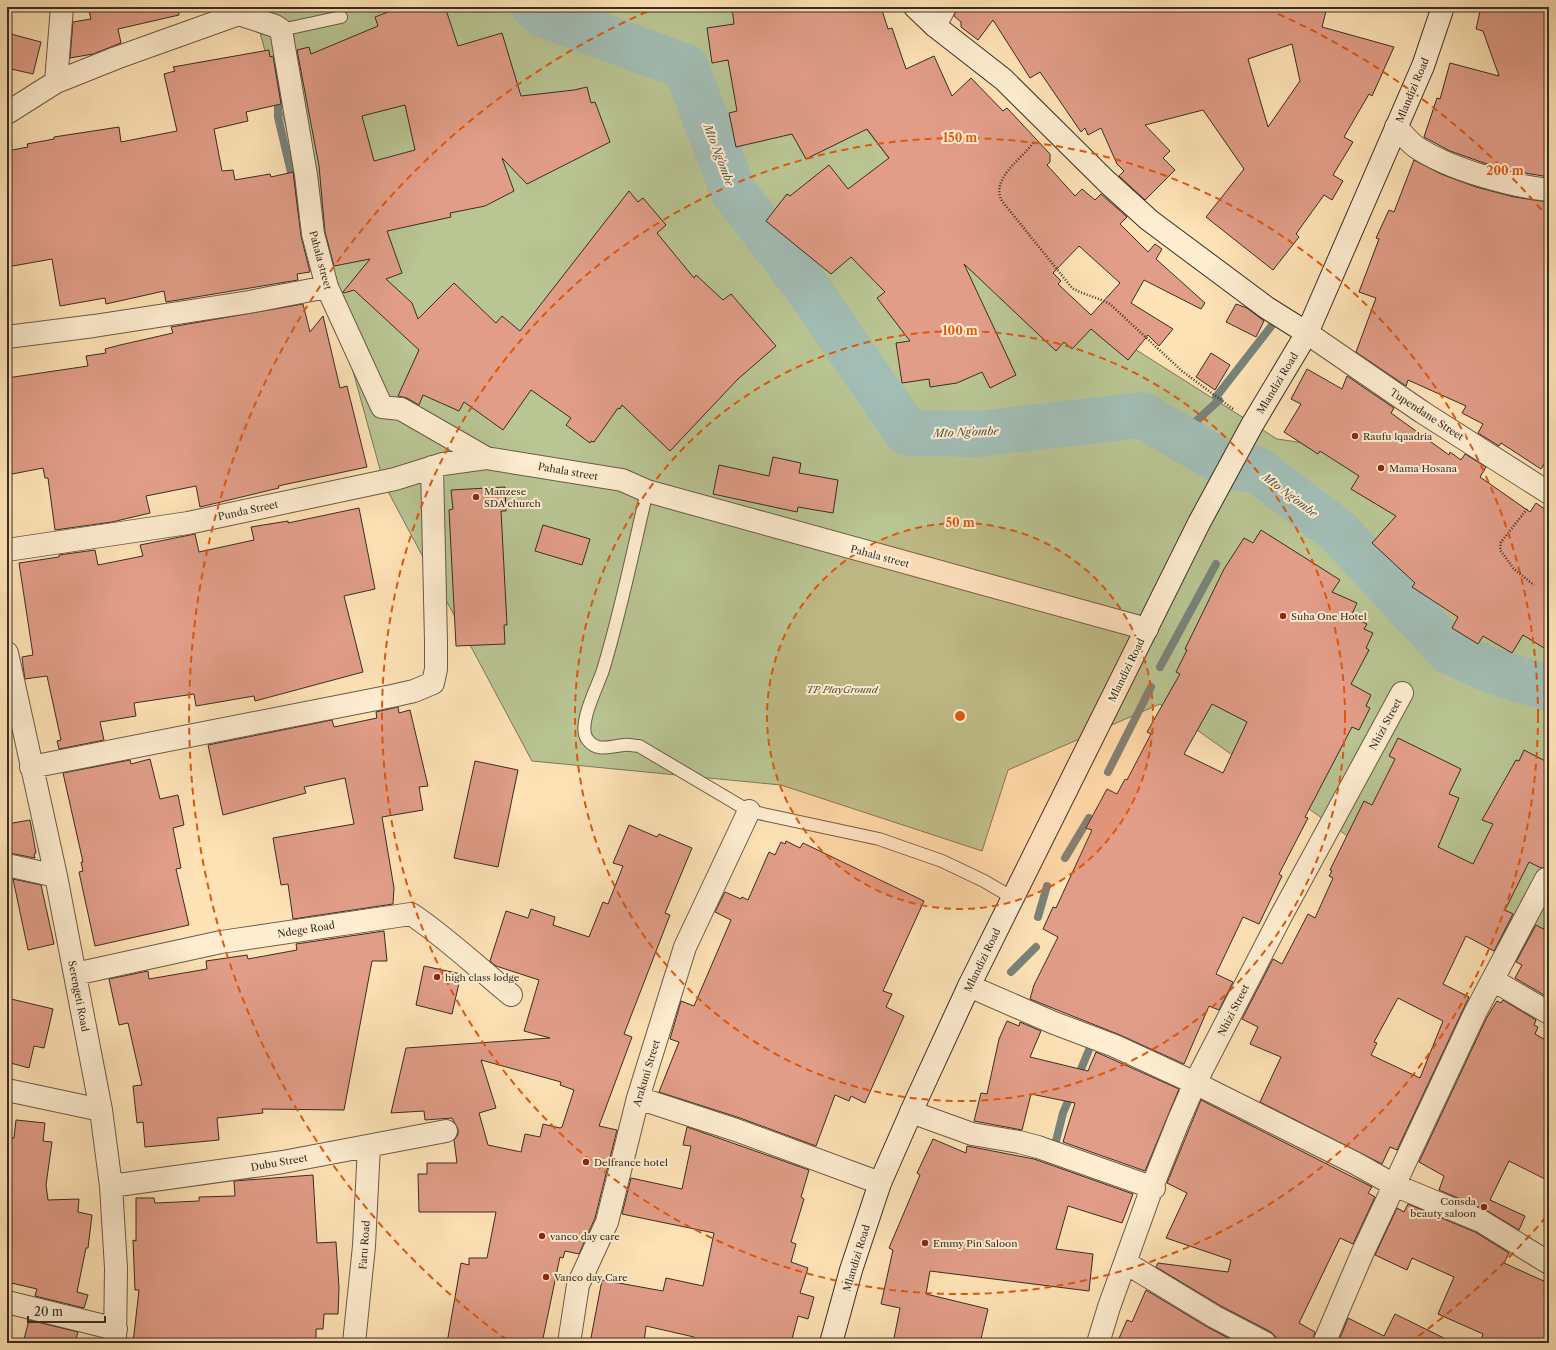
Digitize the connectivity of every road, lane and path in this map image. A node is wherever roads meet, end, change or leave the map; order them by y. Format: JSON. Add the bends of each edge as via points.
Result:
{"nodes":[{"id":1,"x":62,"y":7,"type":"edge"},
{"id":2,"x":915,"y":7,"type":"edge"},
{"id":3,"x":945,"y":7,"type":"edge"},
{"id":4,"x":1443,"y":7,"type":"edge"},
{"id":5,"x":341,"y":17,"type":"dead end"},
{"id":6,"x":935,"y":26,"type":"junction"},
{"id":7,"x":278,"y":28,"type":"junction"},
{"id":8,"x":56,"y":82,"type":"junction"},
{"id":9,"x":7,"y":113,"type":"edge"},
{"id":10,"x":1396,"y":127,"type":"junction"},
{"id":11,"x":1032,"y":137,"type":"dead end"},
{"id":12,"x":1549,"y":190,"type":"edge"},
{"id":13,"x":327,"y":287,"type":"junction"},
{"id":14,"x":1307,"y":333,"type":"junction"},
{"id":15,"x":7,"y":337,"type":"edge"},
{"id":16,"x":1252,"y":425,"type":"junction"},
{"id":17,"x":486,"y":458,"type":"junction"},
{"id":18,"x":432,"y":467,"type":"junction"},
{"id":19,"x":1548,"y":491,"type":"edge"},
{"id":20,"x":647,"y":492,"type":"junction"},
{"id":21,"x":7,"y":550,"type":"edge"},
{"id":22,"x":1534,"y":585,"type":"dead end"},
{"id":23,"x":1147,"y":629,"type":"junction"},
{"id":24,"x":8,"y":659,"type":"edge"},
{"id":25,"x":1402,"y":693,"type":"dead end"},
{"id":26,"x":31,"y":767,"type":"junction"},
{"id":27,"x":749,"y":811,"type":"junction"},
{"id":28,"x":7,"y":865,"type":"edge"},
{"id":29,"x":56,"y":876,"type":"junction"},
{"id":30,"x":1546,"y":879,"type":"dead end"},
{"id":31,"x":1013,"y":898,"type":"junction"},
{"id":32,"x":75,"y":974,"type":"junction"},
{"id":33,"x":1493,"y":980,"type":"junction"},
{"id":34,"x":969,"y":986,"type":"junction"},
{"id":35,"x":511,"y":995,"type":"dead end"},
{"id":36,"x":1549,"y":1013,"type":"edge"},
{"id":37,"x":1195,"y":1083,"type":"junction"},
{"id":38,"x":7,"y":1090,"type":"edge"},
{"id":39,"x":638,"y":1098,"type":"junction"},
{"id":40,"x":101,"y":1110,"type":"junction"},
{"id":41,"x":911,"y":1112,"type":"junction"},
{"id":42,"x":446,"y":1131,"type":"dead end"},
{"id":43,"x":369,"y":1146,"type":"junction"},
{"id":44,"x":880,"y":1183,"type":"junction"},
{"id":45,"x":1394,"y":1185,"type":"junction"},
{"id":46,"x":111,"y":1186,"type":"junction"},
{"id":47,"x":1154,"y":1188,"type":"junction"},
{"id":48,"x":1126,"y":1263,"type":"junction"},
{"id":49,"x":1549,"y":1263,"type":"edge"},
{"id":50,"x":7,"y":1302,"type":"edge"},
{"id":51,"x":116,"y":1336,"type":"edge"},
{"id":52,"x":354,"y":1343,"type":"edge"},
{"id":53,"x":569,"y":1343,"type":"edge"},
{"id":54,"x":831,"y":1343,"type":"edge"},
{"id":55,"x":1098,"y":1343,"type":"edge"},
{"id":56,"x":1265,"y":1343,"type":"edge"},
{"id":57,"x":1324,"y":1343,"type":"edge"}],
"edges":[{"from":1,"to":8,"type":"street"},
{"from":2,"to":6,"type":"street","name":"Tupendane Street"},
{"from":3,"to":6,"type":"street"},
{"from":4,"to":10,"type":"street","name":"Mlandizi Road","via":[[1423,66]]},
{"from":5,"to":7,"type":"lane"},
{"from":6,"to":14,"type":"street","name":"Tupendane Street","via":[[1008,83],[1149,220],[1267,308]]},
{"from":7,"to":8,"type":"street","via":[[240,14]]},
{"from":7,"to":13,"type":"street","name":"Pahala street","via":[[306,175],[313,234]]},
{"from":8,"to":9,"type":"street"},
{"from":10,"to":12,"type":"street","via":[[1415,146],[1440,160],[1518,185]]},
{"from":10,"to":14,"type":"street","name":"Mlandizi Road"},
{"from":11,"to":16,"type":"path","via":[[1033,142],[1026,153],[999,184],[998,194],[1002,201],[1072,288],[1110,304],[1182,371]]},
{"from":13,"to":15,"type":"street","via":[[249,302]]},
{"from":13,"to":17,"type":"street","name":"Pahala street","via":[[382,407],[401,409]]},
{"from":14,"to":16,"type":"street","name":"Mlandizi Road"},
{"from":14,"to":19,"type":"street","name":"Tupendane Street","via":[[1422,412]]},
{"from":16,"to":23,"type":"street","name":"Mlandizi Road"},
{"from":17,"to":18,"type":"street","name":"Punda Street"},
{"from":17,"to":20,"type":"street","name":"Pahala street","via":[[622,480]]},
{"from":18,"to":21,"type":"street","name":"Punda Street","via":[[395,479],[188,523]]},
{"from":18,"to":26,"type":"street","via":[[436,641],[433,683],[392,696]]},
{"from":19,"to":22,"type":"path","via":[[1526,509],[1500,546],[1500,550],[1514,569]]},
{"from":20,"to":23,"type":"street","name":"Pahala street"},
{"from":20,"to":27,"type":"lane","via":[[603,669],[585,721],[585,734],[599,747],[625,744],[639,746]]},
{"from":23,"to":31,"type":"street","name":"Mlandizi Road"},
{"from":24,"to":26,"type":"street","name":"Serengeti Road"},
{"from":25,"to":37,"type":"street","name":"Nhizi Street","via":[[1281,916]]},
{"from":26,"to":29,"type":"street","name":"Serengeti Road"},
{"from":27,"to":31,"type":"lane","via":[[879,839],[942,861]]},
{"from":27,"to":39,"type":"street","name":"Arakuni Street","via":[[685,947]]},
{"from":28,"to":29,"type":"street"},
{"from":29,"to":32,"type":"street","name":"Serengeti Road"},
{"from":30,"to":33,"type":"street"},
{"from":31,"to":34,"type":"street","name":"Mlandizi Road"},
{"from":32,"to":35,"type":"street","name":"Ndege Road","via":[[221,942],[411,914],[433,928]]},
{"from":32,"to":40,"type":"street","name":"Serengeti Road"},
{"from":33,"to":36,"type":"street"},
{"from":33,"to":45,"type":"street"},
{"from":34,"to":37,"type":"street","via":[[1115,1046]]},
{"from":34,"to":41,"type":"street","name":"Mlandizi Road"},
{"from":37,"to":45,"type":"street"},
{"from":37,"to":47,"type":"street","name":"Nhizi Street"},
{"from":38,"to":40,"type":"street"},
{"from":39,"to":44,"type":"street","via":[[736,1130]]},
{"from":39,"to":53,"type":"street","name":"Arakuni Street","via":[[607,1222],[578,1285]]},
{"from":40,"to":46,"type":"street","name":"Serengeti Road"},
{"from":41,"to":44,"type":"street","name":"Mlandizi Road"},
{"from":41,"to":47,"type":"street","via":[[972,1134],[1038,1147]]},
{"from":42,"to":43,"type":"street","name":"Dubu Street"},
{"from":43,"to":46,"type":"street","name":"Dubu Street","via":[[283,1162]]},
{"from":43,"to":52,"type":"street","name":"Faru Road","via":[[364,1246]]},
{"from":44,"to":54,"type":"street","name":"Mlandizi Road"},
{"from":45,"to":49,"type":"street","via":[[1481,1221]]},
{"from":45,"to":57,"type":"street"},
{"from":46,"to":51,"type":"street","name":"Serengeti Road","via":[[116,1268]]},
{"from":47,"to":48,"type":"street","name":"Nhizi Street"},
{"from":48,"to":55,"type":"street","name":"Nhizi Street"},
{"from":48,"to":56,"type":"street","via":[[1215,1317]]},
{"from":50,"to":51,"type":"street"}]}
